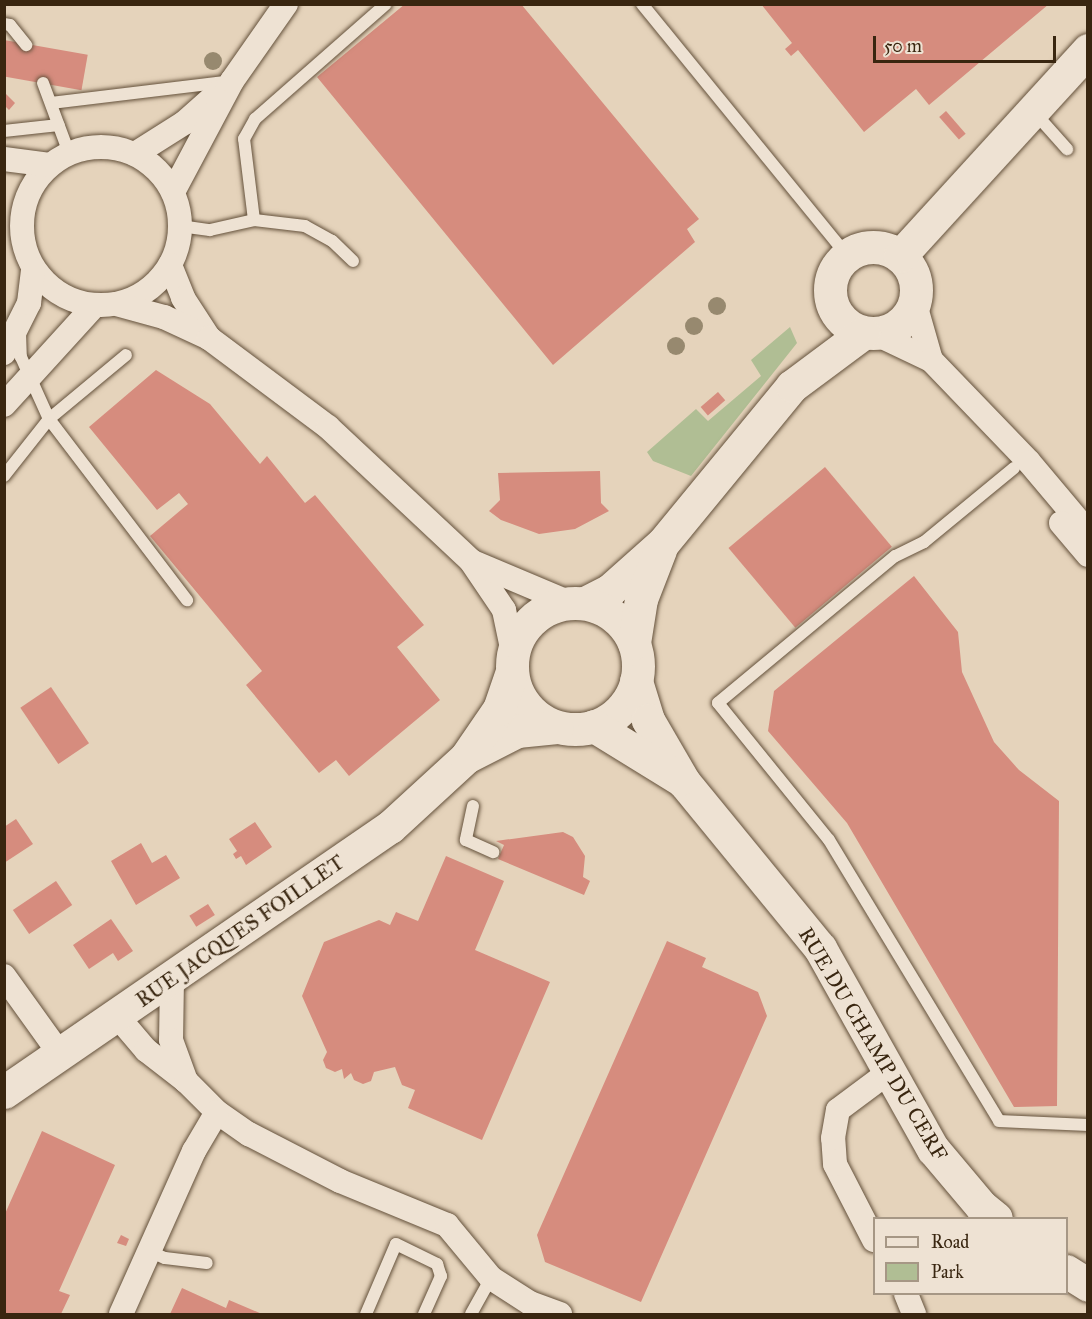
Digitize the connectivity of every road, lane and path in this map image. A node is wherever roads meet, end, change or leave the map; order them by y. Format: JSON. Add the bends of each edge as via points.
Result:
{"nodes":[{"id":1,"x":286,"y":4,"type":"edge"},
{"id":2,"x":386,"y":4,"type":"edge"},
{"id":3,"x":642,"y":4,"type":"edge"},
{"id":4,"x":4,"y":24,"type":"edge"},
{"id":5,"x":26,"y":45,"type":"dead end"},
{"id":6,"x":1088,"y":50,"type":"edge"},
{"id":7,"x":232,"y":81,"type":"junction"},
{"id":8,"x":43,"y":83,"type":"dead end"},
{"id":9,"x":51,"y":103,"type":"junction"},
{"id":10,"x":1031,"y":109,"type":"junction"},
{"id":11,"x":59,"y":125,"type":"junction"},
{"id":12,"x":4,"y":131,"type":"edge"},
{"id":13,"x":1067,"y":149,"type":"dead end"},
{"id":14,"x":135,"y":154,"type":"junction"},
{"id":15,"x":4,"y":159,"type":"edge"},
{"id":16,"x":59,"y":159,"type":"junction"},
{"id":17,"x":173,"y":192,"type":"junction"},
{"id":18,"x":254,"y":220,"type":"junction"},
{"id":19,"x":13,"y":222,"type":"edge"},
{"id":20,"x":180,"y":226,"type":"junction"},
{"id":21,"x":847,"y":255,"type":"junction"},
{"id":22,"x":900,"y":256,"type":"junction"},
{"id":23,"x":353,"y":261,"type":"dead end"},
{"id":24,"x":170,"y":265,"type":"junction"},
{"id":25,"x":33,"y":269,"type":"junction"},
{"id":26,"x":915,"y":304,"type":"junction"},
{"id":27,"x":105,"y":305,"type":"junction"},
{"id":28,"x":833,"y":308,"type":"junction"},
{"id":29,"x":19,"y":325,"type":"junction"},
{"id":30,"x":869,"y":334,"type":"junction"},
{"id":31,"x":209,"y":338,"type":"junction"},
{"id":32,"x":4,"y":353,"type":"edge"},
{"id":33,"x":126,"y":355,"type":"dead end"},
{"id":34,"x":931,"y":360,"type":"junction"},
{"id":35,"x":28,"y":376,"type":"junction"},
{"id":36,"x":792,"y":386,"type":"junction"},
{"id":37,"x":4,"y":405,"type":"edge"},
{"id":38,"x":970,"y":405,"type":"junction"},
{"id":39,"x":49,"y":419,"type":"junction"},
{"id":40,"x":1014,"y":468,"type":"junction"},
{"id":41,"x":4,"y":476,"type":"edge"},
{"id":42,"x":1088,"y":532,"type":"edge"},
{"id":43,"x":663,"y":543,"type":"junction"},
{"id":44,"x":1088,"y":555,"type":"edge"},
{"id":45,"x":471,"y":561,"type":"junction"},
{"id":46,"x":187,"y":600,"type":"dead end"},
{"id":47,"x":578,"y":603,"type":"junction"},
{"id":48,"x":634,"y":643,"type":"junction"},
{"id":49,"x":512,"y":663,"type":"junction"},
{"id":50,"x":636,"y":681,"type":"junction"},
{"id":51,"x":594,"y":726,"type":"junction"},
{"id":52,"x":558,"y":727,"type":"junction"},
{"id":53,"x":466,"y":757,"type":"junction"},
{"id":54,"x":684,"y":782,"type":"junction"},
{"id":55,"x":473,"y":806,"type":"dead end"},
{"id":56,"x":493,"y":852,"type":"dead end"},
{"id":57,"x":4,"y":976,"type":"edge"},
{"id":58,"x":172,"y":979,"type":"junction"},
{"id":59,"x":117,"y":1016,"type":"junction"},
{"id":60,"x":60,"y":1054,"type":"junction"},
{"id":61,"x":889,"y":1072,"type":"junction"},
{"id":62,"x":186,"y":1081,"type":"junction"},
{"id":63,"x":4,"y":1092,"type":"edge"},
{"id":64,"x":217,"y":1112,"type":"junction"},
{"id":65,"x":1088,"y":1125,"type":"edge"},
{"id":66,"x":995,"y":1217,"type":"edge"},
{"id":67,"x":873,"y":1238,"type":"edge"},
{"id":68,"x":149,"y":1251,"type":"junction"},
{"id":69,"x":207,"y":1263,"type":"dead end"},
{"id":70,"x":1068,"y":1272,"type":"edge"},
{"id":71,"x":491,"y":1278,"type":"junction"},
{"id":72,"x":1088,"y":1285,"type":"edge"},
{"id":73,"x":121,"y":1314,"type":"edge"},
{"id":74,"x":366,"y":1314,"type":"edge"},
{"id":75,"x":424,"y":1314,"type":"edge"},
{"id":76,"x":471,"y":1314,"type":"edge"},
{"id":77,"x":560,"y":1314,"type":"edge"}],
"edges":[{"from":1,"to":7,"type":"street"},
{"from":2,"to":18,"type":"lane","via":[[255,119],[244,139]]},
{"from":3,"to":21,"type":"lane"},
{"from":4,"to":5,"type":"lane","via":[[10,25]]},
{"from":6,"to":10,"type":"main road"},
{"from":7,"to":9,"type":"lane"},
{"from":7,"to":14,"type":"street","via":[[184,123]]},
{"from":7,"to":17,"type":"street"},
{"from":8,"to":9,"type":"lane"},
{"from":9,"to":11,"type":"lane"},
{"from":10,"to":13,"type":"lane"},
{"from":10,"to":22,"type":"main road"},
{"from":11,"to":12,"type":"lane"},
{"from":11,"to":16,"type":"lane"},
{"from":14,"to":16,"type":"street","via":[[114,147],[91,147]]},
{"from":14,"to":17,"type":"street","via":[[157,170]]},
{"from":15,"to":16,"type":"street"},
{"from":16,"to":19,"type":"street","via":[[34,183]]},
{"from":17,"to":20,"type":"street"},
{"from":18,"to":20,"type":"lane","via":[[210,230]]},
{"from":18,"to":23,"type":"lane","via":[[305,226],[332,241]]},
{"from":19,"to":25,"type":"street"},
{"from":20,"to":24,"type":"street"},
{"from":21,"to":22,"type":"main road","via":[[874,247]]},
{"from":21,"to":28,"type":"main road","via":[[831,279]]},
{"from":22,"to":26,"type":"main road","via":[[915,277]]},
{"from":24,"to":27,"type":"street","via":[[138,297]]},
{"from":24,"to":31,"type":"street","via":[[183,298]]},
{"from":25,"to":27,"type":"street","via":[[70,300]]},
{"from":25,"to":29,"type":"street","via":[[29,303]]},
{"from":26,"to":30,"type":"main road","via":[[900,325]]},
{"from":26,"to":34,"type":"street"},
{"from":27,"to":31,"type":"street","via":[[164,317]]},
{"from":27,"to":35,"type":"street"},
{"from":28,"to":30,"type":"main road","via":[[845,324]]},
{"from":28,"to":36,"type":"main road"},
{"from":29,"to":32,"type":"street"},
{"from":29,"to":35,"type":"lane","via":[[21,357]]},
{"from":30,"to":34,"type":"street"},
{"from":30,"to":36,"type":"main road","via":[[821,360]]},
{"from":31,"to":45,"type":"street","via":[[328,427]]},
{"from":33,"to":39,"type":"lane"},
{"from":34,"to":38,"type":"street"},
{"from":35,"to":37,"type":"street"},
{"from":35,"to":39,"type":"lane"},
{"from":36,"to":43,"type":"main road"},
{"from":38,"to":40,"type":"street"},
{"from":38,"to":42,"type":"street","via":[[1029,462]]},
{"from":39,"to":41,"type":"lane"},
{"from":39,"to":46,"type":"lane"},
{"from":40,"to":44,"type":"street"},
{"from":40,"to":65,"type":"lane","via":[[924,542],[895,556],[718,704],[829,840],[999,1121]]},
{"from":43,"to":47,"type":"main road","via":[[610,590]]},
{"from":43,"to":48,"type":"main road","via":[[641,599]]},
{"from":45,"to":47,"type":"street"},
{"from":45,"to":49,"type":"street","via":[[504,610]]},
{"from":47,"to":48,"type":"main road","via":[[606,610],[622,624]]},
{"from":47,"to":49,"type":"main road","via":[[550,607],[533,618],[520,634]]},
{"from":48,"to":50,"type":"main road"},
{"from":49,"to":52,"type":"main road","via":[[526,707]]},
{"from":49,"to":53,"type":"main road","name":"RUE JACQUES FOILLET","via":[[499,709]]},
{"from":50,"to":51,"type":"main road","via":[[628,700],[613,716]]},
{"from":50,"to":54,"type":"main road","name":"RUE DU CHAMP DU CERF","via":[[648,720]]},
{"from":51,"to":52,"type":"main road"},
{"from":51,"to":54,"type":"main road","name":"RUE DU CHAMP DU CERF"},
{"from":52,"to":53,"type":"main road","name":"RUE JACQUES FOILLET","via":[[517,731]]},
{"from":53,"to":58,"type":"main road","name":"RUE JACQUES FOILLET","via":[[390,827]]},
{"from":54,"to":61,"type":"main road","name":"RUE DU CHAMP DU CERF","via":[[820,948]]},
{"from":55,"to":56,"type":"lane","via":[[466,840]]},
{"from":57,"to":60,"type":"street"},
{"from":58,"to":59,"type":"main road","name":"RUE JACQUES FOILLET"},
{"from":58,"to":62,"type":"street","via":[[171,1040]]},
{"from":59,"to":60,"type":"main road","name":"RUE JACQUES FOILLET"},
{"from":59,"to":62,"type":"street","via":[[146,1050]]},
{"from":60,"to":63,"type":"main road","name":"RUE JACQUES FOILLET"},
{"from":61,"to":66,"type":"main road","name":"RUE DU CHAMP DU CERF","via":[[933,1149]]},
{"from":61,"to":67,"type":"street","via":[[838,1110],[833,1138],[835,1164]]},
{"from":62,"to":64,"type":"street"},
{"from":64,"to":68,"type":"street","via":[[194,1151]]},
{"from":64,"to":71,"type":"street","via":[[249,1134],[340,1181],[447,1225]]},
{"from":68,"to":69,"type":"lane","via":[[165,1258]]},
{"from":68,"to":73,"type":"street"},
{"from":70,"to":72,"type":"main road"},
{"from":71,"to":76,"type":"lane"},
{"from":71,"to":77,"type":"street","via":[[530,1303]]},
{"from":74,"to":75,"type":"lane","via":[[396,1244],[437,1264],[441,1276]]}]}
